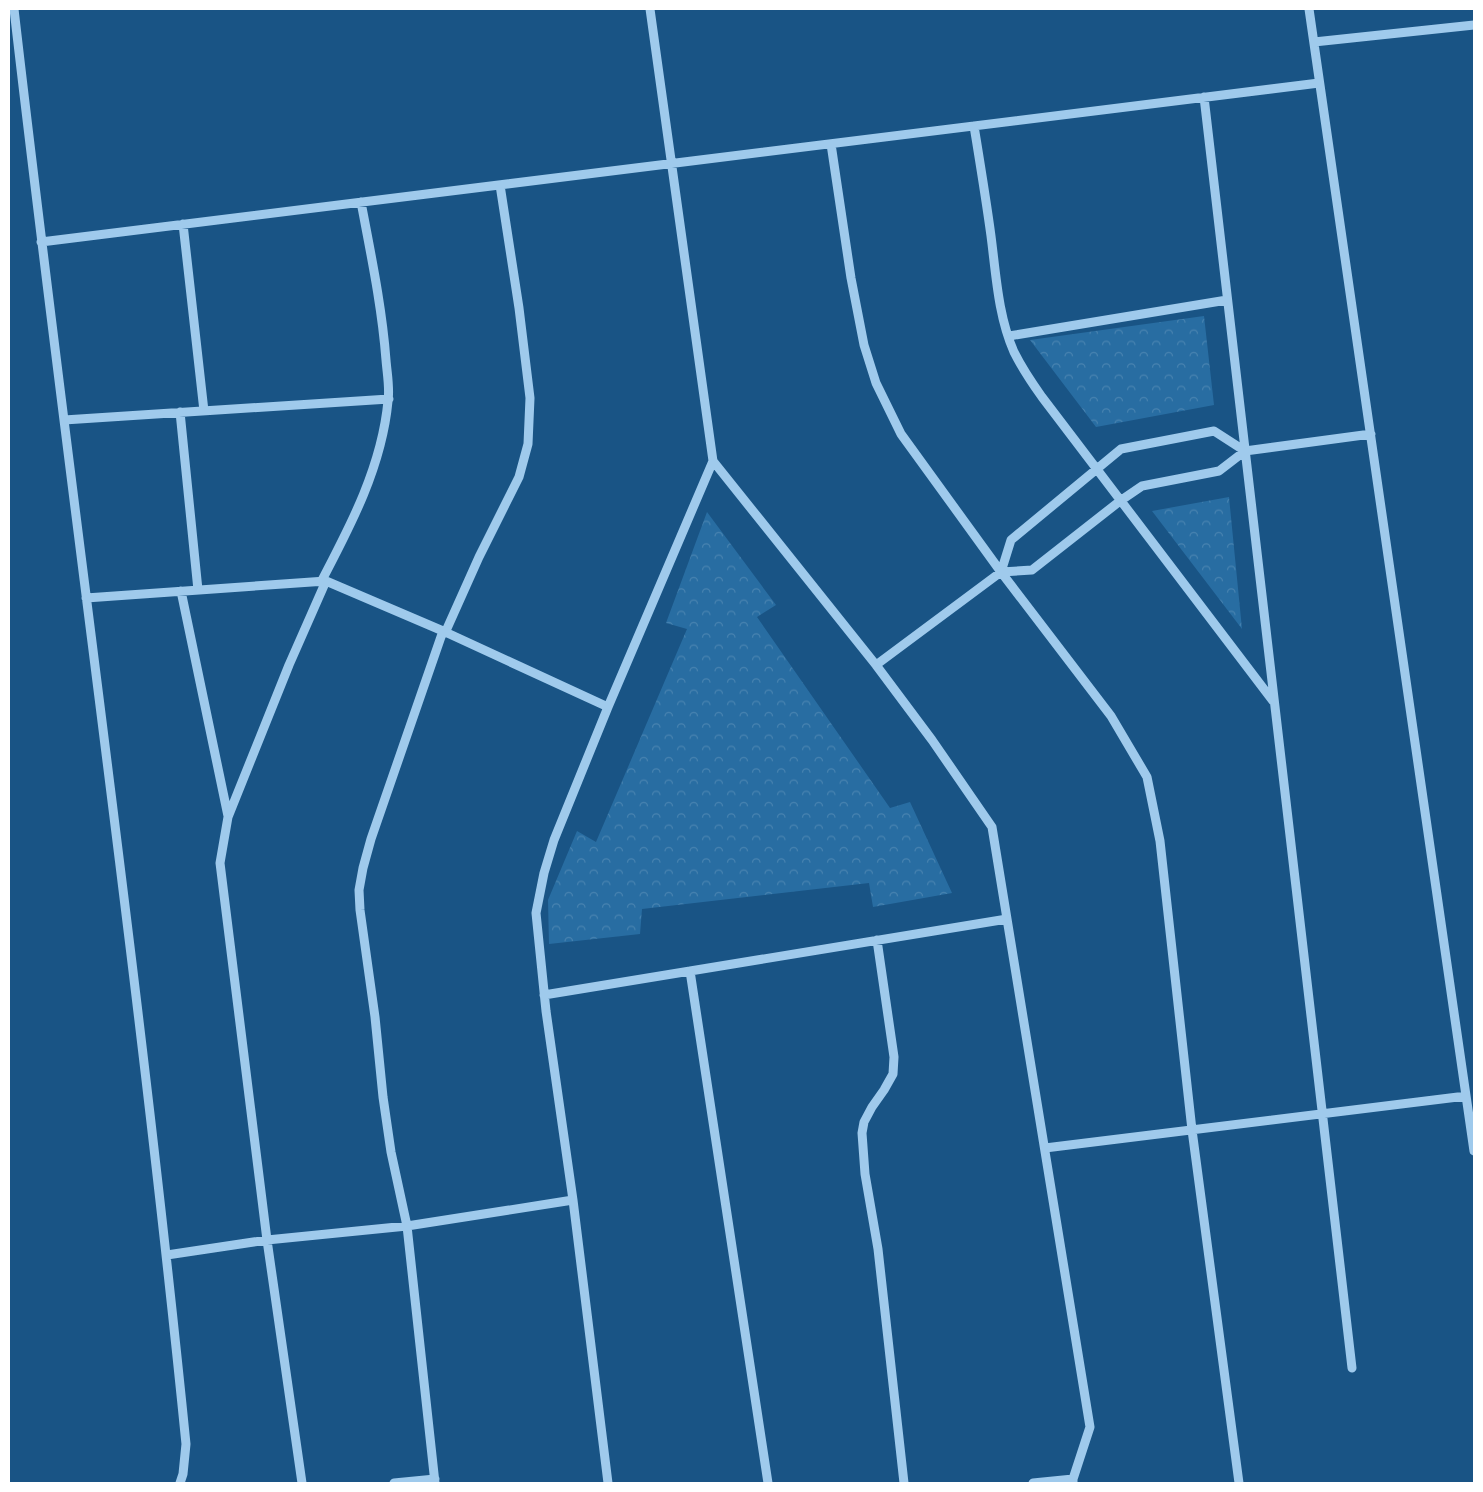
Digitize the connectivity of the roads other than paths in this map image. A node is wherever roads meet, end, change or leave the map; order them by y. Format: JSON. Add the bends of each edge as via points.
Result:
{"nodes":[{"id":1,"x":14,"y":9,"type":"edge"},
{"id":2,"x":650,"y":9,"type":"edge"},
{"id":3,"x":1309,"y":9,"type":"edge"},
{"id":4,"x":1474,"y":25,"type":"edge"},
{"id":5,"x":1314,"y":42,"type":"junction"},
{"id":6,"x":1319,"y":83,"type":"junction"},
{"id":7,"x":1204,"y":97,"type":"junction"},
{"id":8,"x":974,"y":126,"type":"junction"},
{"id":9,"x":831,"y":144,"type":"junction"},
{"id":10,"x":672,"y":164,"type":"junction"},
{"id":11,"x":500,"y":185,"type":"junction"},
{"id":12,"x":361,"y":202,"type":"junction"},
{"id":13,"x":183,"y":224,"type":"junction"},
{"id":14,"x":41,"y":242,"type":"junction"},
{"id":15,"x":1227,"y":300,"type":"junction"},
{"id":16,"x":1009,"y":336,"type":"junction"},
{"id":17,"x":389,"y":399,"type":"junction"},
{"id":18,"x":204,"y":411,"type":"junction"},
{"id":19,"x":180,"y":412,"type":"junction"},
{"id":20,"x":64,"y":420,"type":"junction"},
{"id":21,"x":1371,"y":434,"type":"junction"},
{"id":22,"x":1245,"y":451,"type":"junction"},
{"id":23,"x":713,"y":461,"type":"junction"},
{"id":24,"x":1096,"y":470,"type":"junction"},
{"id":25,"x":1120,"y":501,"type":"junction"},
{"id":26,"x":1001,"y":572,"type":"junction"},
{"id":27,"x":324,"y":582,"type":"junction"},
{"id":28,"x":198,"y":590,"type":"junction"},
{"id":29,"x":181,"y":591,"type":"junction"},
{"id":30,"x":86,"y":598,"type":"junction"},
{"id":31,"x":444,"y":632,"type":"junction"},
{"id":32,"x":876,"y":665,"type":"junction"},
{"id":33,"x":1274,"y":702,"type":"junction"},
{"id":34,"x":608,"y":707,"type":"junction"},
{"id":35,"x":228,"y":817,"type":"junction"},
{"id":36,"x":1007,"y":919,"type":"junction"},
{"id":37,"x":877,"y":940,"type":"junction"},
{"id":38,"x":690,"y":971,"type":"junction"},
{"id":39,"x":544,"y":995,"type":"junction"},
{"id":40,"x":1466,"y":1096,"type":"junction"},
{"id":41,"x":1322,"y":1114,"type":"junction"},
{"id":42,"x":1192,"y":1130,"type":"junction"},
{"id":43,"x":1046,"y":1148,"type":"junction"},
{"id":44,"x":1474,"y":1151,"type":"edge"},
{"id":45,"x":573,"y":1200,"type":"junction"},
{"id":46,"x":407,"y":1226,"type":"junction"},
{"id":47,"x":267,"y":1240,"type":"junction"},
{"id":48,"x":166,"y":1255,"type":"junction"},
{"id":49,"x":1352,"y":1368,"type":"dead end"},
{"id":50,"x":435,"y":1481,"type":"edge"},
{"id":51,"x":1073,"y":1481,"type":"edge"},
{"id":52,"x":180,"y":1483,"type":"edge"},
{"id":53,"x":302,"y":1483,"type":"edge"},
{"id":54,"x":394,"y":1483,"type":"edge"},
{"id":55,"x":608,"y":1483,"type":"edge"},
{"id":56,"x":768,"y":1483,"type":"edge"},
{"id":57,"x":904,"y":1483,"type":"edge"},
{"id":58,"x":1033,"y":1483,"type":"edge"},
{"id":59,"x":1239,"y":1483,"type":"edge"}],
"edges":[{"from":1,"to":14,"type":"street"},
{"from":2,"to":10,"type":"street"},
{"from":3,"to":5,"type":"street"},
{"from":4,"to":5,"type":"street"},
{"from":5,"to":6,"type":"street"},
{"from":6,"to":7,"type":"street"},
{"from":6,"to":21,"type":"street"},
{"from":7,"to":8,"type":"street"},
{"from":7,"to":15,"type":"street"},
{"from":8,"to":9,"type":"street"},
{"from":8,"to":16,"type":"street","via":[[998,290]]},
{"from":9,"to":10,"type":"street"},
{"from":9,"to":26,"type":"street","via":[[851,278],[864,345],[876,383],[901,434]]},
{"from":10,"to":11,"type":"street"},
{"from":10,"to":23,"type":"street"},
{"from":11,"to":12,"type":"street"},
{"from":11,"to":31,"type":"street","via":[[530,398],[528,444],[519,477]]},
{"from":12,"to":13,"type":"street"},
{"from":12,"to":17,"type":"street","via":[[383,325]]},
{"from":13,"to":14,"type":"street"},
{"from":13,"to":18,"type":"street"},
{"from":14,"to":20,"type":"street"},
{"from":15,"to":16,"type":"street"},
{"from":15,"to":22,"type":"street"},
{"from":16,"to":24,"type":"street","via":[[1027,375]]},
{"from":17,"to":18,"type":"street"},
{"from":17,"to":27,"type":"street","via":[[383,439],[370,479]]},
{"from":18,"to":19,"type":"street"},
{"from":19,"to":20,"type":"street"},
{"from":19,"to":28,"type":"street"},
{"from":20,"to":30,"type":"street"},
{"from":21,"to":22,"type":"street"},
{"from":21,"to":40,"type":"street"},
{"from":22,"to":24,"type":"street","via":[[1214,431],[1121,449]]},
{"from":22,"to":25,"type":"street","via":[[1219,471],[1142,486]]},
{"from":22,"to":33,"type":"street"},
{"from":23,"to":32,"type":"street"},
{"from":23,"to":34,"type":"street"},
{"from":24,"to":25,"type":"street"},
{"from":24,"to":26,"type":"street","via":[[1011,540]]},
{"from":25,"to":26,"type":"street","via":[[1032,570]]},
{"from":25,"to":33,"type":"street"},
{"from":26,"to":32,"type":"street"},
{"from":26,"to":42,"type":"street","via":[[1110,716],[1147,776],[1160,841]]},
{"from":27,"to":28,"type":"street"},
{"from":27,"to":31,"type":"street"},
{"from":27,"to":35,"type":"street"},
{"from":28,"to":29,"type":"street"},
{"from":29,"to":30,"type":"street"},
{"from":29,"to":35,"type":"street"},
{"from":30,"to":48,"type":"street"},
{"from":31,"to":34,"type":"street"},
{"from":31,"to":46,"type":"street","via":[[371,839],[359,890],[390,1143]]},
{"from":32,"to":36,"type":"street","via":[[992,827]]},
{"from":33,"to":41,"type":"street"},
{"from":34,"to":39,"type":"street","via":[[554,840],[544,873],[536,913]]},
{"from":35,"to":47,"type":"street","via":[[220,863]]},
{"from":36,"to":37,"type":"street"},
{"from":36,"to":43,"type":"street"},
{"from":37,"to":38,"type":"street"},
{"from":37,"to":57,"type":"street","via":[[894,1057],[893,1074],[864,1122],[862,1133]]},
{"from":38,"to":39,"type":"street"},
{"from":38,"to":56,"type":"street"},
{"from":39,"to":45,"type":"street"},
{"from":40,"to":41,"type":"street"},
{"from":40,"to":44,"type":"street"},
{"from":41,"to":42,"type":"street"},
{"from":41,"to":49,"type":"street"},
{"from":42,"to":43,"type":"street"},
{"from":42,"to":59,"type":"street"},
{"from":43,"to":51,"type":"street","via":[[1090,1427]]},
{"from":45,"to":46,"type":"street"},
{"from":45,"to":55,"type":"street"},
{"from":46,"to":47,"type":"street"},
{"from":46,"to":50,"type":"street"},
{"from":47,"to":48,"type":"street"},
{"from":47,"to":53,"type":"street"},
{"from":48,"to":52,"type":"street","via":[[186,1444]]},
{"from":50,"to":54,"type":"street"},
{"from":51,"to":58,"type":"street"}]}
